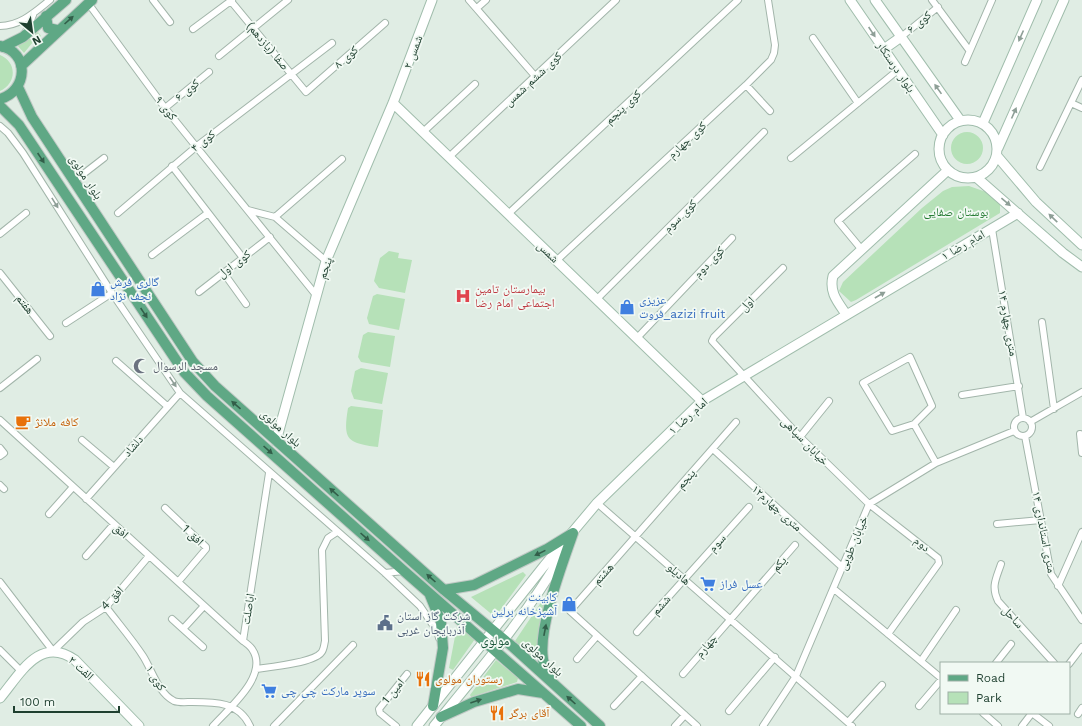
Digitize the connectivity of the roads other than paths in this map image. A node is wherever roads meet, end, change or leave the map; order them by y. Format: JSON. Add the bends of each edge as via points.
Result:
{"nodes":[{"id":1,"x":50,"y":0,"type":"edge"},
{"id":2,"x":66,"y":0,"type":"edge"},
{"id":3,"x":153,"y":0,"type":"edge"},
{"id":4,"x":231,"y":0,"type":"edge"},
{"id":5,"x":288,"y":0,"type":"edge"},
{"id":6,"x":432,"y":0,"type":"edge"},
{"id":7,"x":470,"y":0,"type":"edge"},
{"id":8,"x":486,"y":0,"type":"edge"},
{"id":9,"x":616,"y":0,"type":"edge"},
{"id":10,"x":738,"y":0,"type":"edge"},
{"id":11,"x":768,"y":0,"type":"edge"},
{"id":12,"x":850,"y":0,"type":"edge"},
{"id":13,"x":875,"y":0,"type":"edge"},
{"id":14,"x":932,"y":0,"type":"edge"},
{"id":15,"x":992,"y":0,"type":"edge"},
{"id":16,"x":1037,"y":0,"type":"edge"},
{"id":17,"x":1064,"y":0,"type":"edge"},
{"id":18,"x":90,"y":2,"type":"edge"},
{"id":19,"x":938,"y":7,"type":"junction"},
{"id":20,"x":477,"y":8,"type":"junction"},
{"id":21,"x":33,"y":15,"type":"junction"},
{"id":22,"x":46,"y":16,"type":"junction"},
{"id":23,"x":170,"y":22,"type":"dead end"},
{"id":24,"x":385,"y":23,"type":"dead end"},
{"id":25,"x":0,"y":26,"type":"edge"},
{"id":26,"x":253,"y":28,"type":"junction"},
{"id":27,"x":194,"y":29,"type":"dead end"},
{"id":28,"x":57,"y":30,"type":"junction"},
{"id":29,"x":23,"y":37,"type":"junction"},
{"id":30,"x":901,"y":37,"type":"junction"},
{"id":31,"x":813,"y":38,"type":"dead end"},
{"id":32,"x":332,"y":43,"type":"dead end"},
{"id":33,"x":1,"y":46,"type":"edge"},
{"id":34,"x":884,"y":49,"type":"junction"},
{"id":35,"x":969,"y":50,"type":"junction"},
{"id":36,"x":219,"y":56,"type":"dead end"},
{"id":37,"x":965,"y":62,"type":"dead end"},
{"id":38,"x":21,"y":66,"type":"junction"},
{"id":39,"x":898,"y":70,"type":"junction"},
{"id":40,"x":209,"y":72,"type":"dead end"},
{"id":41,"x":291,"y":74,"type":"junction"},
{"id":42,"x":535,"y":76,"type":"junction"},
{"id":43,"x":1082,"y":80,"type":"edge"},
{"id":44,"x":475,"y":84,"type":"dead end"},
{"id":45,"x":746,"y":85,"type":"junction"},
{"id":46,"x":18,"y":87,"type":"junction"},
{"id":47,"x":306,"y":92,"type":"joint"},
{"id":48,"x":0,"y":99,"type":"edge"},
{"id":49,"x":858,"y":103,"type":"junction"},
{"id":50,"x":1071,"y":103,"type":"junction"},
{"id":51,"x":394,"y":104,"type":"junction"},
{"id":52,"x":0,"y":106,"type":"edge"},
{"id":53,"x":165,"y":108,"type":"junction"},
{"id":54,"x":1082,"y":108,"type":"edge"},
{"id":55,"x":770,"y":111,"type":"dead end"},
{"id":56,"x":960,"y":120,"type":"junction"},
{"id":57,"x":983,"y":123,"type":"junction"},
{"id":58,"x":0,"y":126,"type":"edge"},
{"id":59,"x":40,"y":128,"type":"junction"},
{"id":60,"x":423,"y":132,"type":"junction"},
{"id":61,"x":764,"y":132,"type":"dead end"},
{"id":62,"x":942,"y":134,"type":"junction"},
{"id":63,"x":27,"y":137,"type":"junction"},
{"id":64,"x":197,"y":146,"type":"junction"},
{"id":65,"x":997,"y":152,"type":"junction"},
{"id":66,"x":915,"y":154,"type":"dead end"},
{"id":67,"x":449,"y":157,"type":"junction"},
{"id":68,"x":104,"y":158,"type":"dead end"},
{"id":69,"x":791,"y":158,"type":"dead end"},
{"id":70,"x":342,"y":159,"type":"dead end"},
{"id":71,"x":172,"y":166,"type":"junction"},
{"id":72,"x":1040,"y":168,"type":"dead end"},
{"id":73,"x":948,"y":170,"type":"junction"},
{"id":74,"x":976,"y":177,"type":"junction"},
{"id":75,"x":73,"y":182,"type":"junction"},
{"id":76,"x":248,"y":210,"type":"junction"},
{"id":77,"x":26,"y":213,"type":"dead end"},
{"id":78,"x":118,"y":213,"type":"dead end"},
{"id":79,"x":208,"y":213,"type":"junction"},
{"id":80,"x":1018,"y":213,"type":"junction"},
{"id":81,"x":508,"y":214,"type":"junction"},
{"id":82,"x":275,"y":217,"type":"junction"},
{"id":83,"x":992,"y":229,"type":"junction"},
{"id":84,"x":0,"y":234,"type":"edge"},
{"id":85,"x":270,"y":237,"type":"junction"},
{"id":86,"x":732,"y":238,"type":"dead end"},
{"id":87,"x":1080,"y":241,"type":"edge"},
{"id":88,"x":862,"y":250,"type":"junction"},
{"id":89,"x":152,"y":255,"type":"dead end"},
{"id":90,"x":243,"y":258,"type":"junction"},
{"id":91,"x":326,"y":261,"type":"junction"},
{"id":92,"x":556,"y":261,"type":"junction"},
{"id":93,"x":1082,"y":267,"type":"edge"},
{"id":94,"x":783,"y":268,"type":"dead end"},
{"id":95,"x":223,"y":272,"type":"junction"},
{"id":96,"x":0,"y":273,"type":"edge"},
{"id":97,"x":199,"y":292,"type":"dead end"},
{"id":98,"x":112,"y":293,"type":"junction"},
{"id":99,"x":316,"y":295,"type":"junction"},
{"id":100,"x":596,"y":300,"type":"junction"},
{"id":101,"x":246,"y":304,"type":"dead end"},
{"id":102,"x":846,"y":314,"type":"junction"},
{"id":103,"x":1042,"y":322,"type":"dead end"},
{"id":104,"x":66,"y":323,"type":"dead end"},
{"id":105,"x":50,"y":336,"type":"dead end"},
{"id":106,"x":637,"y":338,"type":"junction"},
{"id":107,"x":37,"y":359,"type":"dead end"},
{"id":108,"x":116,"y":361,"type":"dead end"},
{"id":109,"x":744,"y":376,"type":"junction"},
{"id":110,"x":215,"y":386,"type":"junction"},
{"id":111,"x":1019,"y":386,"type":"junction"},
{"id":112,"x":0,"y":388,"type":"edge"},
{"id":113,"x":1082,"y":392,"type":"edge"},
{"id":114,"x":180,"y":393,"type":"junction"},
{"id":115,"x":962,"y":395,"type":"dead end"},
{"id":116,"x":207,"y":396,"type":"junction"},
{"id":117,"x":702,"y":401,"type":"junction"},
{"id":118,"x":829,"y":401,"type":"dead end"},
{"id":119,"x":167,"y":406,"type":"junction"},
{"id":120,"x":1054,"y":409,"type":"junction"},
{"id":121,"x":1023,"y":418,"type":"junction"},
{"id":122,"x":0,"y":420,"type":"edge"},
{"id":123,"x":736,"y":422,"type":"dead end"},
{"id":124,"x":1030,"y":422,"type":"junction"},
{"id":125,"x":914,"y":424,"type":"junction"},
{"id":126,"x":1014,"y":431,"type":"junction"},
{"id":127,"x":1080,"y":434,"type":"dead end"},
{"id":128,"x":1025,"y":436,"type":"junction"},
{"id":129,"x":800,"y":437,"type":"junction"},
{"id":130,"x":82,"y":440,"type":"dead end"},
{"id":131,"x":276,"y":441,"type":"junction"},
{"id":132,"x":0,"y":448,"type":"edge"},
{"id":133,"x":713,"y":449,"type":"junction"},
{"id":134,"x":1082,"y":453,"type":"edge"},
{"id":135,"x":0,"y":456,"type":"edge"},
{"id":136,"x":936,"y":463,"type":"junction"},
{"id":137,"x":114,"y":467,"type":"junction"},
{"id":138,"x":269,"y":473,"type":"junction"},
{"id":139,"x":73,"y":487,"type":"junction"},
{"id":140,"x":86,"y":499,"type":"junction"},
{"id":141,"x":597,"y":503,"type":"junction"},
{"id":142,"x":870,"y":504,"type":"junction"},
{"id":143,"x":749,"y":507,"type":"dead end"},
{"id":144,"x":164,"y":508,"type":"dead end"},
{"id":145,"x":49,"y":514,"type":"dead end"},
{"id":146,"x":1041,"y":520,"type":"junction"},
{"id":147,"x":114,"y":524,"type":"junction"},
{"id":148,"x":997,"y":524,"type":"dead end"},
{"id":149,"x":337,"y":532,"type":"junction"},
{"id":150,"x":1082,"y":532,"type":"edge"},
{"id":151,"x":573,"y":533,"type":"junction"},
{"id":152,"x":637,"y":537,"type":"junction"},
{"id":153,"x":795,"y":546,"type":"dead end"},
{"id":154,"x":86,"y":556,"type":"dead end"},
{"id":155,"x":149,"y":556,"type":"junction"},
{"id":156,"x":1001,"y":564,"type":"dead end"},
{"id":157,"x":842,"y":567,"type":"junction"},
{"id":158,"x":404,"y":571,"type":"junction"},
{"id":159,"x":385,"y":573,"type":"junction"},
{"id":160,"x":684,"y":579,"type":"junction"},
{"id":161,"x":0,"y":582,"type":"edge"},
{"id":162,"x":178,"y":582,"type":"junction"},
{"id":163,"x":1058,"y":586,"type":"junction"},
{"id":164,"x":834,"y":589,"type":"junction"},
{"id":165,"x":444,"y":590,"type":"junction"},
{"id":166,"x":430,"y":593,"type":"junction"},
{"id":167,"x":204,"y":606,"type":"junction"},
{"id":168,"x":106,"y":607,"type":"junction"},
{"id":169,"x":956,"y":610,"type":"dead end"},
{"id":170,"x":730,"y":618,"type":"junction"},
{"id":171,"x":172,"y":619,"type":"dead end"},
{"id":172,"x":1082,"y":620,"type":"edge"},
{"id":173,"x":183,"y":629,"type":"junction"},
{"id":174,"x":493,"y":630,"type":"junction"},
{"id":175,"x":637,"y":632,"type":"dead end"},
{"id":176,"x":888,"y":634,"type":"junction"},
{"id":177,"x":597,"y":636,"type":"junction"},
{"id":178,"x":504,"y":639,"type":"junction"},
{"id":179,"x":243,"y":641,"type":"junction"},
{"id":180,"x":485,"y":642,"type":"junction"},
{"id":181,"x":1011,"y":644,"type":"dead end"},
{"id":182,"x":353,"y":645,"type":"dead end"},
{"id":183,"x":203,"y":647,"type":"dead end"},
{"id":184,"x":1082,"y":647,"type":"edge"},
{"id":185,"x":443,"y":648,"type":"junction"},
{"id":186,"x":0,"y":650,"type":"edge"},
{"id":187,"x":53,"y":651,"type":"junction"},
{"id":188,"x":496,"y":651,"type":"junction"},
{"id":189,"x":577,"y":658,"type":"dead end"},
{"id":190,"x":775,"y":658,"type":"junction"},
{"id":191,"x":920,"y":661,"type":"junction"},
{"id":192,"x":997,"y":662,"type":"edge"},
{"id":193,"x":1053,"y":662,"type":"edge"},
{"id":194,"x":1070,"y":663,"type":"edge"},
{"id":195,"x":256,"y":669,"type":"junction"},
{"id":196,"x":22,"y":672,"type":"junction"},
{"id":197,"x":407,"y":674,"type":"dead end"},
{"id":198,"x":683,"y":674,"type":"dead end"},
{"id":199,"x":642,"y":676,"type":"junction"},
{"id":200,"x":796,"y":676,"type":"junction"},
{"id":201,"x":940,"y":678,"type":"edge"},
{"id":202,"x":940,"y":680,"type":"edge"},
{"id":203,"x":550,"y":682,"type":"junction"},
{"id":204,"x":882,"y":685,"type":"dead end"},
{"id":205,"x":543,"y":693,"type":"junction"},
{"id":206,"x":0,"y":698,"type":"edge"},
{"id":207,"x":433,"y":706,"type":"junction"},
{"id":208,"x":614,"y":706,"type":"dead end"},
{"id":209,"x":919,"y":706,"type":"dead end"},
{"id":210,"x":231,"y":707,"type":"junction"},
{"id":211,"x":1082,"y":708,"type":"edge"},
{"id":212,"x":729,"y":711,"type":"dead end"},
{"id":213,"x":984,"y":714,"type":"edge"},
{"id":214,"x":1031,"y":714,"type":"edge"},
{"id":215,"x":1033,"y":714,"type":"edge"},
{"id":216,"x":1078,"y":714,"type":"dead end"},
{"id":217,"x":685,"y":715,"type":"junction"},
{"id":218,"x":441,"y":717,"type":"junction"},
{"id":219,"x":850,"y":724,"type":"edge"},
{"id":220,"x":765,"y":725,"type":"edge"},
{"id":221,"x":139,"y":726,"type":"edge"},
{"id":222,"x":213,"y":726,"type":"edge"},
{"id":223,"x":250,"y":726,"type":"edge"},
{"id":224,"x":274,"y":726,"type":"edge"},
{"id":225,"x":396,"y":726,"type":"edge"},
{"id":226,"x":417,"y":726,"type":"edge"},
{"id":227,"x":434,"y":726,"type":"edge"},
{"id":228,"x":581,"y":726,"type":"edge"},
{"id":229,"x":600,"y":726,"type":"edge"},
{"id":230,"x":675,"y":726,"type":"edge"},
{"id":231,"x":697,"y":726,"type":"edge"},
{"id":232,"x":998,"y":726,"type":"edge"},
{"id":233,"x":1022,"y":726,"type":"edge"},
{"id":234,"x":1049,"y":726,"type":"edge"}],
"edges":[{"from":1,"to":21,"type":"street"},
{"from":2,"to":22,"type":"main road"},
{"from":3,"to":23,"type":"street"},
{"from":4,"to":26,"type":"street","name":"صفا (یازدهم)"},
{"from":4,"to":27,"type":"street"},
{"from":5,"to":26,"type":"street"},
{"from":6,"to":51,"type":"main road","name":"شمس ۲"},
{"from":7,"to":20,"type":"street"},
{"from":8,"to":20,"type":"street"},
{"from":9,"to":42,"type":"street","name":"کوی ششم شمس"},
{"from":10,"to":81,"type":"street","name":"کوی پنجم"},
{"from":11,"to":45,"type":"street","name":"کوی چهارم","via":[[774,53],[771,60]]},
{"from":12,"to":34,"type":"main road","name":"بلوار درستکار","one_way":true},
{"from":13,"to":30,"type":"main road","name":"بلوار درستکار"},
{"from":14,"to":19,"type":"street"},
{"from":15,"to":35,"type":"street"},
{"from":16,"to":57,"type":"main road","one_way":true},
{"from":65,"to":17,"type":"main road","one_way":true},
{"from":28,"to":18,"type":"main road","one_way":true},
{"from":18,"to":53,"type":"street","name":"کوی ۹"},
{"from":19,"to":30,"type":"street","name":"کوی ۶"},
{"from":19,"to":35,"type":"street"},
{"from":20,"to":42,"type":"street"},
{"from":21,"to":25,"type":"street","via":[[20,22]]},
{"from":21,"to":29,"type":"street"},
{"from":22,"to":28,"type":"main road","via":[[48,28]]},
{"from":22,"to":29,"type":"main road"},
{"from":24,"to":47,"type":"street","name":"کوی ۸"},
{"from":26,"to":36,"type":"street"},
{"from":26,"to":41,"type":"street","name":"صفا (یازدهم)"},
{"from":28,"to":38,"type":"main road"},
{"from":29,"to":33,"type":"main road"},
{"from":30,"to":34,"type":"main road"},
{"from":56,"to":30,"type":"main road","name":"بلوار درستکار","one_way":true},
{"from":31,"to":49,"type":"street"},
{"from":32,"to":41,"type":"street"},
{"from":33,"to":38,"type":"main road","via":[[15,54]]},
{"from":34,"to":39,"type":"main road","name":"بلوار درستکار"},
{"from":35,"to":37,"type":"street"},
{"from":38,"to":46,"type":"main road"},
{"from":39,"to":49,"type":"street"},
{"from":39,"to":62,"type":"main road","name":"بلوار درستکار"},
{"from":40,"to":53,"type":"street","name":"کوی ۶"},
{"from":41,"to":47,"type":"street","name":"صفا (یازدهم)"},
{"from":41,"to":64,"type":"street","name":"کوی ۴"},
{"from":42,"to":67,"type":"street","name":"کوی ششم شمس"},
{"from":43,"to":50,"type":"street"},
{"from":44,"to":60,"type":"street"},
{"from":45,"to":55,"type":"street"},
{"from":45,"to":92,"type":"street","name":"کوی چهارم"},
{"from":46,"to":48,"type":"main road","via":[[10,95]]},
{"from":46,"to":59,"type":"main road","name":"بلوار مولوی"},
{"from":49,"to":69,"type":"street"},
{"from":50,"to":54,"type":"street"},
{"from":50,"to":72,"type":"street"},
{"from":51,"to":60,"type":"main road","name":"شمس"},
{"from":51,"to":91,"type":"main road","name":"پنجم"},
{"from":52,"to":63,"type":"main road","name":"بلوار مولوی"},
{"from":53,"to":64,"type":"street","name":"کوی ۹"},
{"from":56,"to":57,"type":"main road","via":[[976,120]]},
{"from":56,"to":62,"type":"main road"},
{"from":57,"to":65,"type":"main road","via":[[994,134]]},
{"from":58,"to":98,"type":"street","one_way":true,"via":[[22,153]]},
{"from":59,"to":63,"type":"main road","via":[[31,130]]},
{"from":59,"to":75,"type":"main road","name":"بلوار مولوی"},
{"from":60,"to":67,"type":"main road","name":"شمس"},
{"from":61,"to":100,"type":"street","name":"کوی سوم"},
{"from":62,"to":73,"type":"main road","via":[[940,157]]},
{"from":63,"to":116,"type":"main road","name":"بلوار مولوی","one_way":true,"via":[[184,372]]},
{"from":64,"to":71,"type":"street","name":"کوی ۴"},
{"from":64,"to":76,"type":"street","name":"کوی ۹"},
{"from":65,"to":74,"type":"main road","via":[[989,169]]},
{"from":87,"to":65,"type":"main road","one_way":true,"via":[[1036,202]]},
{"from":66,"to":88,"type":"street","via":[[838,221]]},
{"from":67,"to":81,"type":"main road","name":"شمس"},
{"from":68,"to":75,"type":"street"},
{"from":70,"to":82,"type":"street"},
{"from":71,"to":78,"type":"street","name":"کوی ۴"},
{"from":71,"to":79,"type":"street"},
{"from":73,"to":74,"type":"main road","via":[[961,178]]},
{"from":73,"to":88,"type":"main road"},
{"from":74,"to":80,"type":"main road","one_way":true},
{"from":75,"to":110,"type":"main road","name":"بلوار مولوی","via":[[192,362]]},
{"from":76,"to":82,"type":"street"},
{"from":76,"to":85,"type":"street","name":"کوی ۹"},
{"from":77,"to":84,"type":"street"},
{"from":79,"to":89,"type":"street"},
{"from":79,"to":90,"type":"street"},
{"from":80,"to":83,"type":"main road","name":"امام رضا ۱"},
{"from":80,"to":93,"type":"main road"},
{"from":81,"to":92,"type":"main road","name":"شمس"},
{"from":82,"to":91,"type":"street"},
{"from":102,"to":83,"type":"main road","name":"امام رضا ۱","one_way":true},
{"from":83,"to":111,"type":"street","name":"۱۴ متری چهارم"},
{"from":85,"to":90,"type":"street","name":"کوی اول"},
{"from":85,"to":99,"type":"street","name":"کوی ۹"},
{"from":86,"to":106,"type":"street","name":"کوی دوم"},
{"from":88,"to":102,"type":"main road","via":[[833,276],[833,295]]},
{"from":90,"to":95,"type":"street","name":"کوی اول"},
{"from":91,"to":99,"type":"main road","name":"پنجم"},
{"from":92,"to":100,"type":"main road","name":"شمس"},
{"from":94,"to":109,"type":"street","name":"اول","via":[[712,341]]},
{"from":95,"to":97,"type":"street","name":"کوی اول"},
{"from":95,"to":101,"type":"street"},
{"from":96,"to":105,"type":"street","name":"هفتم"},
{"from":98,"to":104,"type":"street"},
{"from":98,"to":114,"type":"street","one_way":true},
{"from":99,"to":131,"type":"main road","name":"پنجم"},
{"from":100,"to":106,"type":"main road","name":"شمس"},
{"from":102,"to":109,"type":"main road","name":"امام رضا ۱"},
{"from":103,"to":120,"type":"street"},
{"from":106,"to":117,"type":"main road","name":"شمس"},
{"from":107,"to":112,"type":"street"},
{"from":108,"to":119,"type":"street"},
{"from":109,"to":117,"type":"main road","name":"امام رضا ۱"},
{"from":109,"to":129,"type":"street","name":"خیابان سپاهی"},
{"from":110,"to":116,"type":"main road"},
{"from":131,"to":110,"type":"main road","name":"بلوار مولوی","one_way":true},
{"from":111,"to":115,"type":"street"},
{"from":111,"to":121,"type":"street","name":"۱۴ متری چهارم"},
{"from":113,"to":120,"type":"street"},
{"from":114,"to":119,"type":"street","name":"دلشاد"},
{"from":114,"to":138,"type":"street"},
{"from":116,"to":158,"type":"main road","name":"بلوار مولوی","one_way":true},
{"from":117,"to":141,"type":"main road","name":"امام رضا ۱"},
{"from":118,"to":129,"type":"street"},
{"from":119,"to":137,"type":"street","name":"دلشاد"},
{"from":120,"to":124,"type":"street"},
{"from":121,"to":124,"type":"street"},
{"from":121,"to":126,"type":"street","via":[[1015,422]]},
{"from":122,"to":139,"type":"street","name":"افق"},
{"from":123,"to":133,"type":"street","name":"پنجم"},
{"from":124,"to":128,"type":"street","via":[[1031,431]]},
{"from":125,"to":125,"type":"street","via":[[932,406],[910,357],[863,383],[892,431]]},
{"from":125,"to":136,"type":"street"},
{"from":126,"to":128,"type":"street"},
{"from":126,"to":136,"type":"street","name":"خیابان طوبی"},
{"from":127,"to":134,"type":"street"},
{"from":128,"to":146,"type":"street","name":"۱۴ متری استانداری"},
{"from":129,"to":142,"type":"street","name":"خیابان سپاهی"},
{"from":130,"to":137,"type":"street"},
{"from":165,"to":131,"type":"main road","name":"بلوار مولوی","one_way":true},
{"from":132,"to":135,"type":"street","via":[[4,453]]},
{"from":133,"to":152,"type":"street","name":"پنجم"},
{"from":133,"to":157,"type":"street","name":"۱۲متری چهارم"},
{"from":136,"to":142,"type":"street","name":"خیابان طوبی"},
{"from":137,"to":140,"type":"street","name":"دلشاد"},
{"from":138,"to":149,"type":"street"},
{"from":138,"to":179,"type":"street","name":"اباصلت"},
{"from":139,"to":140,"type":"street","name":"افق"},
{"from":139,"to":145,"type":"street"},
{"from":140,"to":147,"type":"street","name":"افق"},
{"from":141,"to":151,"type":"main road","name":"امام رضا ۱"},
{"from":141,"to":152,"type":"street","name":"هادیلو"},
{"from":142,"to":157,"type":"street","name":"خیابان طوبی"},
{"from":142,"to":176,"type":"street","name":"دوم","via":[[932,552],[939,563]]},
{"from":143,"to":160,"type":"street","name":"سوم"},
{"from":144,"to":162,"type":"street","name":"افق 1","via":[[206,547]]},
{"from":146,"to":148,"type":"street"},
{"from":146,"to":163,"type":"street","name":"۱۴ متری استانداری","via":[[1051,574]]},
{"from":147,"to":154,"type":"street"},
{"from":147,"to":155,"type":"street","name":"افق"},
{"from":149,"to":159,"type":"street"},
{"from":149,"to":195,"type":"street","via":[[328,538],[322,550],[325,641],[323,649],[320,654],[301,662]]},
{"from":150,"to":163,"type":"street"},
{"from":151,"to":165,"type":"main road","one_way":true,"via":[[547,549],[474,585]]},
{"from":151,"to":174,"type":"main road","name":"امام رضا ۱"},
{"from":151,"to":178,"type":"main road","name":"امام رضا ۱","via":[[554,568]]},
{"from":203,"to":151,"type":"main road","one_way":true,"via":[[543,659],[544,636],[552,596]]},
{"from":152,"to":160,"type":"street","name":"هادیلو"},
{"from":152,"to":177,"type":"street","name":"هشتم","via":[[570,612]]},
{"from":153,"to":170,"type":"street","name":"یکم"},
{"from":155,"to":162,"type":"street","name":"افق"},
{"from":155,"to":168,"type":"street","name":"افق 4"},
{"from":156,"to":193,"type":"street","name":"ساحل","via":[[994,584],[998,601]]},
{"from":157,"to":164,"type":"street","name":"خیابان طوبی"},
{"from":158,"to":159,"type":"street"},
{"from":158,"to":166,"type":"main road","name":"بلوار مولوی"},
{"from":159,"to":185,"type":"street","via":[[420,606],[437,631]]},
{"from":160,"to":170,"type":"street","name":"هادیلو"},
{"from":160,"to":175,"type":"street","name":"ششم"},
{"from":161,"to":187,"type":"street"},
{"from":162,"to":167,"type":"street","name":"افق"},
{"from":163,"to":172,"type":"street","name":"۱۴ متری استانداری"},
{"from":164,"to":176,"type":"street"},
{"from":164,"to":200,"type":"street","name":"خیابان طوبی"},
{"from":165,"to":174,"type":"main road","name":"بلوار مولوی"},
{"from":166,"to":180,"type":"main road","name":"بلوار مولوی"},
{"from":166,"to":185,"type":"main road","via":[[441,622]]},
{"from":167,"to":173,"type":"street"},
{"from":167,"to":179,"type":"street","name":"افق"},
{"from":168,"to":187,"type":"street","name":"افق 4","via":[[83,622]]},
{"from":168,"to":210,"type":"street","name":"کوی ۱","via":[[170,699],[176,702],[213,702]]},
{"from":169,"to":191,"type":"street"},
{"from":170,"to":190,"type":"street","name":"هادیلو"},
{"from":170,"to":198,"type":"street","name":"چهارم"},
{"from":171,"to":173,"type":"street"},
{"from":173,"to":183,"type":"street"},
{"from":174,"to":178,"type":"main road","name":"بلوار مولوی"},
{"from":174,"to":180,"type":"main road","name":"امام رضا ۱"},
{"from":176,"to":191,"type":"street"},
{"from":177,"to":189,"type":"street"},
{"from":177,"to":199,"type":"street"},
{"from":178,"to":188,"type":"main road","name":"امام رضا ۱"},
{"from":178,"to":203,"type":"main road","name":"بلوار مولوی"},
{"from":179,"to":195,"type":"street","name":"اباصلت","via":[[252,649]]},
{"from":180,"to":188,"type":"main road","name":"بلوار مولوی"},
{"from":180,"to":207,"type":"main road","name":"امام رضا ۱"},
{"from":181,"to":192,"type":"street"},
{"from":182,"to":224,"type":"street"},
{"from":184,"to":194,"type":"street"},
{"from":185,"to":207,"type":"main road"},
{"from":186,"to":196,"type":"street"},
{"from":187,"to":196,"type":"main road","via":[[40,654]]},
{"from":187,"to":221,"type":"main road","name":"الفت ۲","via":[[66,653],[75,660]]},
{"from":188,"to":205,"type":"main road","name":"بلوار مولوی"},
{"from":188,"to":218,"type":"main road","name":"امام رضا ۱"},
{"from":190,"to":200,"type":"street","name":"هادیلو"},
{"from":190,"to":212,"type":"street"},
{"from":191,"to":201,"type":"street"},
{"from":195,"to":210,"type":"street","via":[[252,684]]},
{"from":196,"to":206,"type":"main road"},
{"from":197,"to":225,"type":"street","name":"امین 1","via":[[379,709],[380,713]]},
{"from":199,"to":208,"type":"street"},
{"from":199,"to":217,"type":"street"},
{"from":200,"to":219,"type":"street"},
{"from":200,"to":220,"type":"street","name":"خیابان طوبی"},
{"from":202,"to":209,"type":"street"},
{"from":229,"to":203,"type":"main road","name":"بلوار مولوی","one_way":true},
{"from":204,"to":219,"type":"street"},
{"from":218,"to":205,"type":"main road","one_way":true,"via":[[474,702],[518,689]]},
{"from":205,"to":228,"type":"main road","name":"بلوار مولوی"},
{"from":207,"to":226,"type":"main road","name":"امام رضا ۱"},
{"from":210,"to":222,"type":"street"},
{"from":210,"to":223,"type":"street","via":[[246,716]]},
{"from":211,"to":216,"type":"street"},
{"from":213,"to":232,"type":"street"},
{"from":214,"to":233,"type":"street"},
{"from":215,"to":234,"type":"street"},
{"from":217,"to":230,"type":"street"},
{"from":217,"to":231,"type":"street"},
{"from":218,"to":227,"type":"main road","name":"امام رضا ۱"}]}
